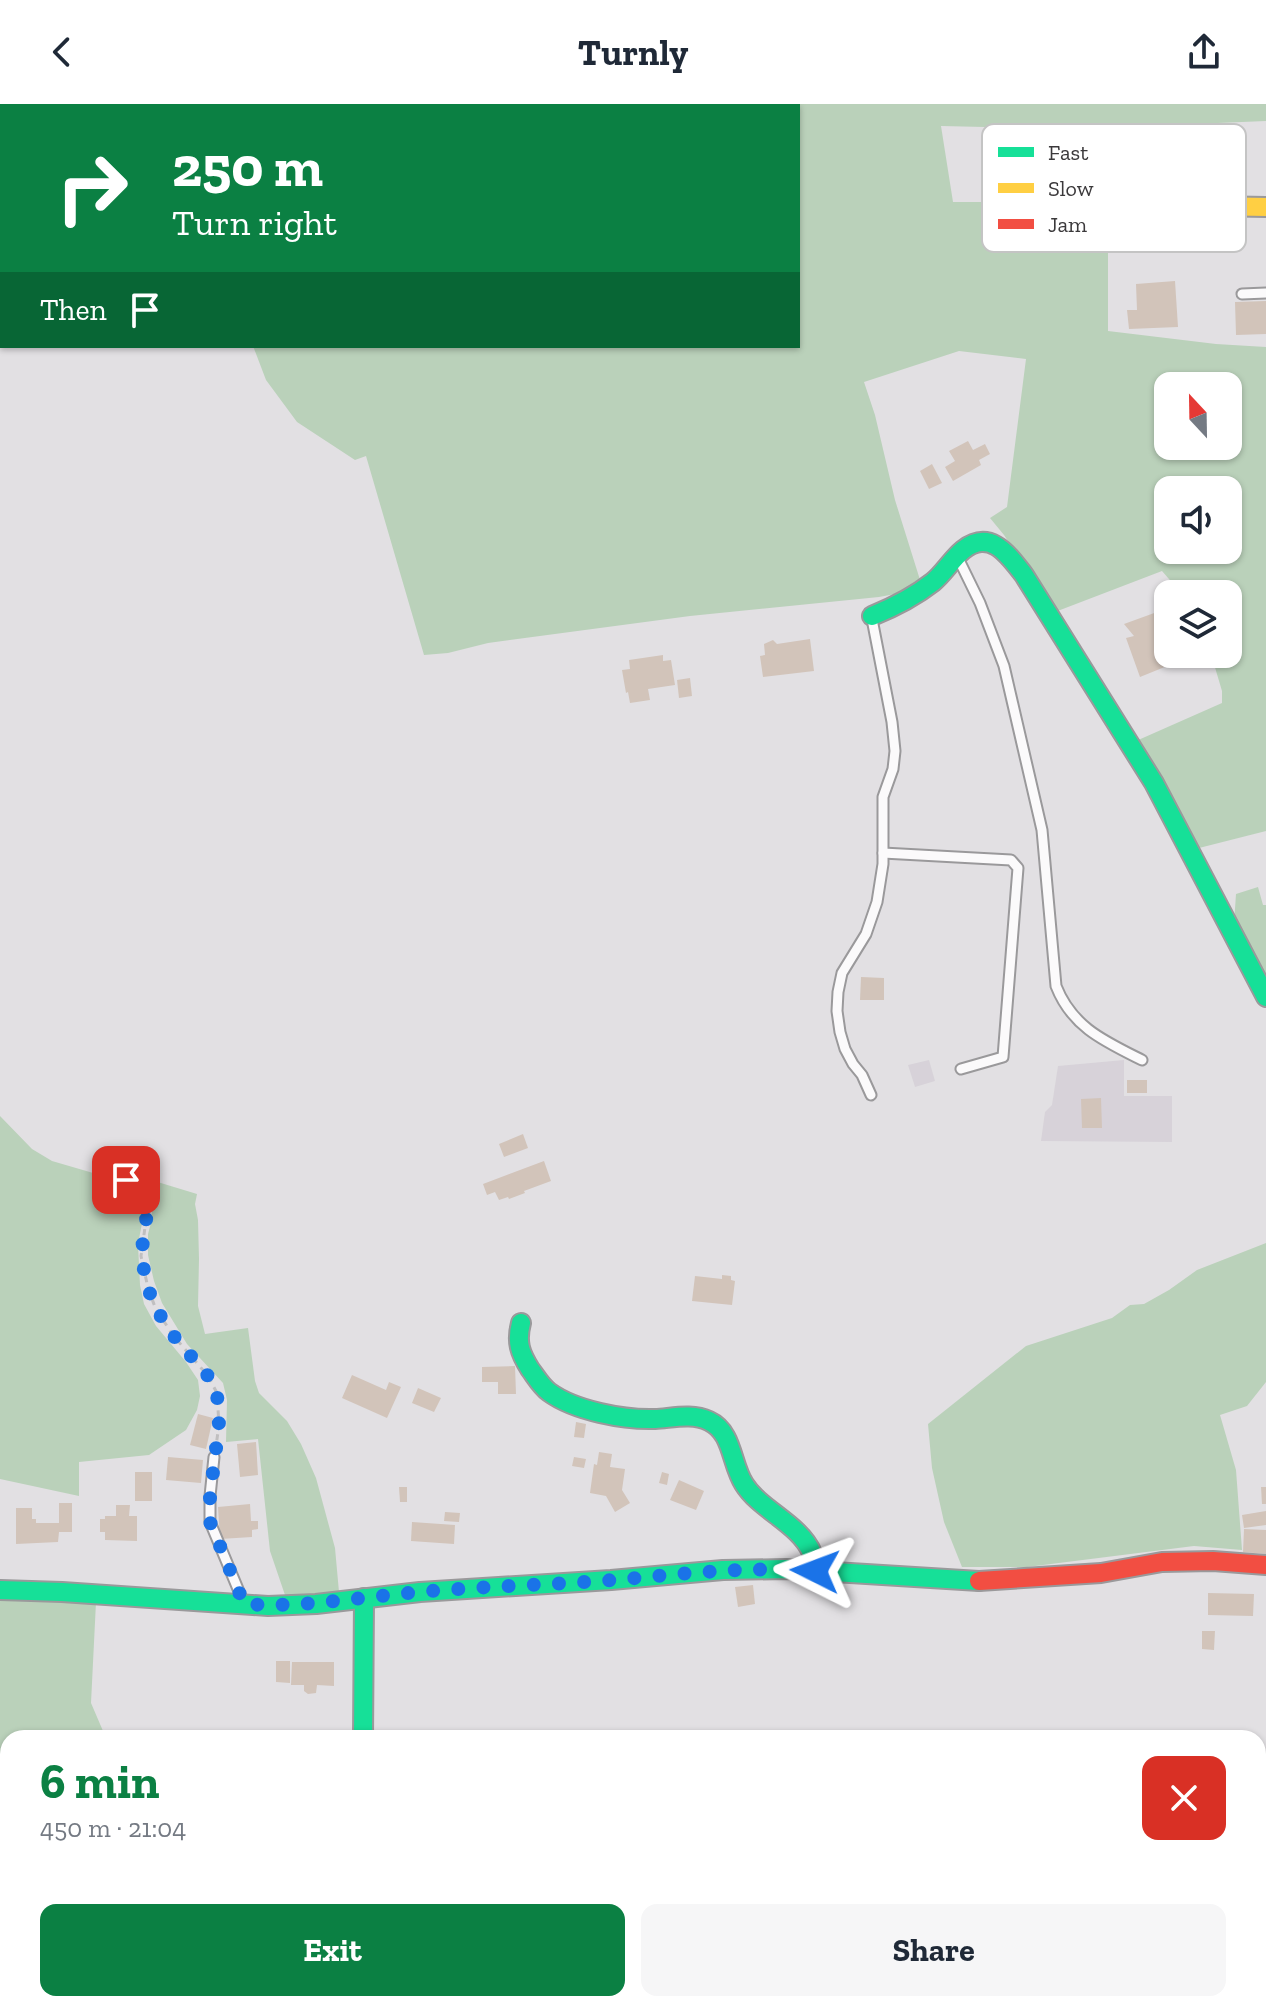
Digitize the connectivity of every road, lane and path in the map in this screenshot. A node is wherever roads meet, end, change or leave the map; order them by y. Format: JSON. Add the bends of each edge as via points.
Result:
{"nodes":[{"id":1,"x":1246,"y":207,"type":"edge"},
{"id":2,"x":1266,"y":207,"type":"edge"},
{"id":3,"x":1266,"y":293,"type":"edge"},
{"id":4,"x":1242,"y":294,"type":"dead end"},
{"id":5,"x":957,"y":557,"type":"junction"},
{"id":6,"x":872,"y":616,"type":"joint"},
{"id":7,"x":883,"y":853,"type":"junction"},
{"id":8,"x":1266,"y":997,"type":"edge"},
{"id":9,"x":1142,"y":1060,"type":"dead end"},
{"id":10,"x":961,"y":1069,"type":"dead end"},
{"id":11,"x":871,"y":1095,"type":"dead end"},
{"id":12,"x":94,"y":1165,"type":"dead end"},
{"id":13,"x":521,"y":1323,"type":"dead end"},
{"id":14,"x":214,"y":1457,"type":"joint"},
{"id":15,"x":1266,"y":1565,"type":"edge"},
{"id":16,"x":815,"y":1571,"type":"junction"},
{"id":17,"x":0,"y":1590,"type":"edge"},
{"id":18,"x":364,"y":1598,"type":"junction"},
{"id":19,"x":244,"y":1604,"type":"junction"},
{"id":20,"x":363,"y":1730,"type":"edge"}],
"edges":[{"from":1,"to":2,"type":"street"},
{"from":3,"to":4,"type":"lane"},
{"from":5,"to":6,"type":"street","via":[[904,602]]},
{"from":5,"to":8,"type":"street","via":[[983,542],[1002,547],[1024,575],[1154,783]]},
{"from":5,"to":9,"type":"lane","via":[[1004,666],[1042,830],[1056,986],[1071,1014],[1101,1040]]},
{"from":6,"to":7,"type":"lane","via":[[895,751],[883,797]]},
{"from":7,"to":10,"type":"lane","via":[[1011,860],[1018,868],[1003,1057]]},
{"from":7,"to":11,"type":"lane","via":[[877,902],[838,992],[845,1049]]},
{"from":12,"to":14,"type":"path","via":[[135,1182],[144,1193],[148,1206],[141,1256],[148,1288],[172,1334],[217,1393]]},
{"from":13,"to":16,"type":"street","via":[[521,1356],[550,1392],[616,1417],[695,1415],[718,1425],[744,1485],[802,1539]]},
{"from":14,"to":19,"type":"lane","via":[[210,1522]]},
{"from":15,"to":16,"type":"street","via":[[1162,1562],[1101,1573],[970,1581]]},
{"from":16,"to":18,"type":"street","via":[[723,1570]]},
{"from":17,"to":19,"type":"street"},
{"from":18,"to":19,"type":"street"},
{"from":18,"to":20,"type":"street"}]}
